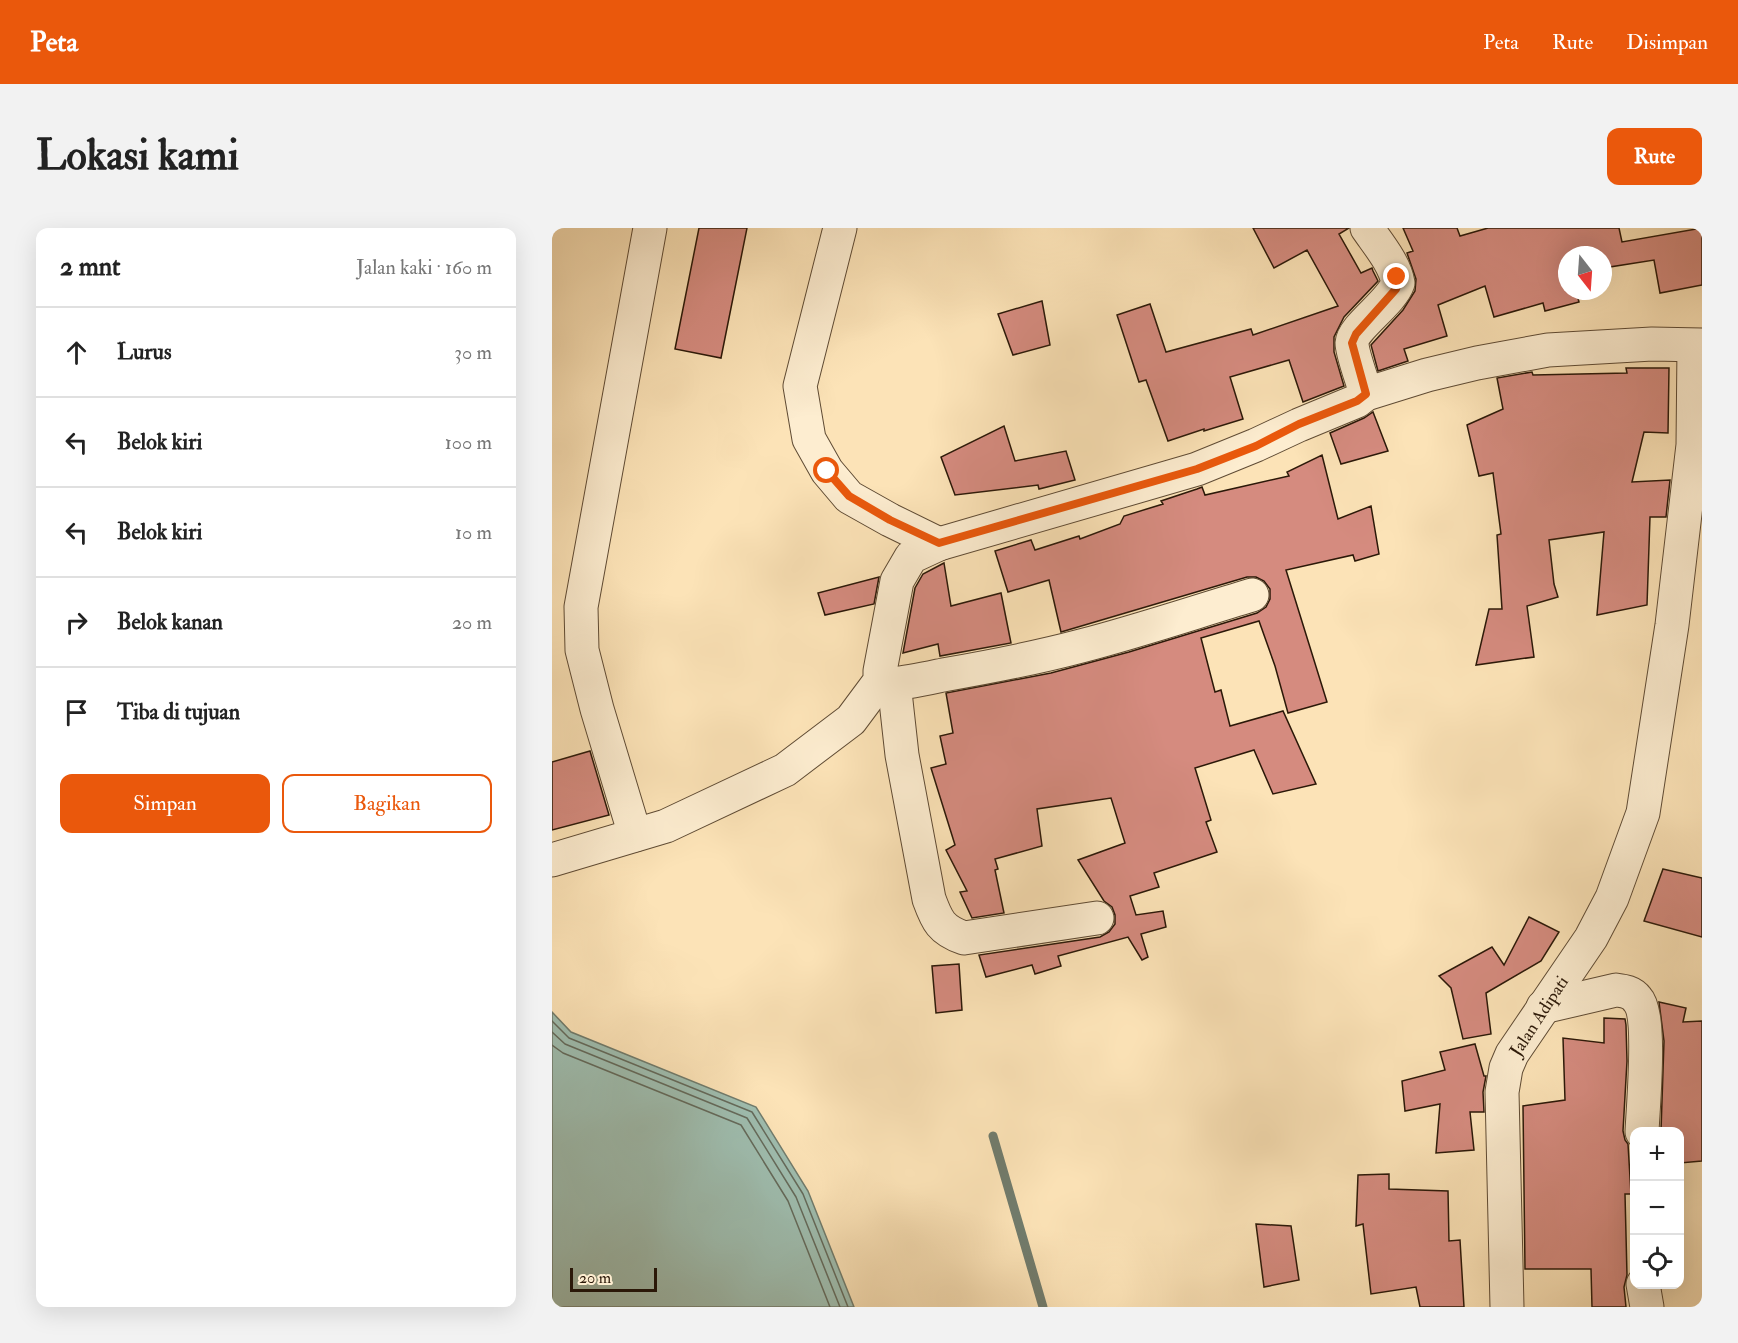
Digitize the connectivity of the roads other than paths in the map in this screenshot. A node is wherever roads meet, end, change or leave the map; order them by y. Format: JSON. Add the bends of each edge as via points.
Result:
{"nodes":[{"id":1,"x":650,"y":228,"type":"edge"},
{"id":2,"x":840,"y":228,"type":"edge"},
{"id":3,"x":1367,"y":228,"type":"edge"},
{"id":4,"x":1698,"y":346,"type":"edge"},
{"id":5,"x":1366,"y":394,"type":"junction"},
{"id":6,"x":939,"y":543,"type":"junction"},
{"id":7,"x":1252,"y":595,"type":"dead end"},
{"id":8,"x":887,"y":682,"type":"junction"},
{"id":9,"x":635,"y":835,"type":"junction"},
{"id":10,"x":552,"y":860,"type":"edge"},
{"id":11,"x":1096,"y":918,"type":"dead end"},
{"id":12,"x":1543,"y":1007,"type":"junction"},
{"id":13,"x":1642,"y":1127,"type":"edge"},
{"id":14,"x":1644,"y":1289,"type":"edge"},
{"id":15,"x":1507,"y":1307,"type":"edge"},
{"id":16,"x":1647,"y":1307,"type":"edge"}],
"edges":[{"from":1,"to":9,"type":"street","via":[[580,607],[582,650]]},
{"from":2,"to":6,"type":"street","via":[[800,386],[808,439],[827,471],[849,496]]},
{"from":3,"to":5,"type":"street","via":[[1398,283],[1352,343]]},
{"from":4,"to":5,"type":"street","via":[[1652,344],[1548,350],[1457,368]]},
{"from":4,"to":12,"type":"street","name":"Jalan Adipati","via":[[1693,445],[1643,813],[1612,898],[1591,939]]},
{"from":5,"to":6,"type":"street","via":[[1197,469]]},
{"from":6,"to":8,"type":"street","via":[[910,557],[897,581],[880,671]]},
{"from":7,"to":8,"type":"street","via":[[1082,646],[996,665]]},
{"from":8,"to":9,"type":"street","via":[[851,720],[785,770],[666,826]]},
{"from":8,"to":11,"type":"street","via":[[929,899],[937,921],[951,934],[964,938]]},
{"from":9,"to":10,"type":"street"},
{"from":12,"to":13,"type":"street","via":[[1617,990],[1638,999],[1644,1012],[1645,1031]]},
{"from":12,"to":15,"type":"street","name":"Jalan Adipati","via":[[1512,1054],[1502,1092]]},
{"from":14,"to":16,"type":"street"}]}
